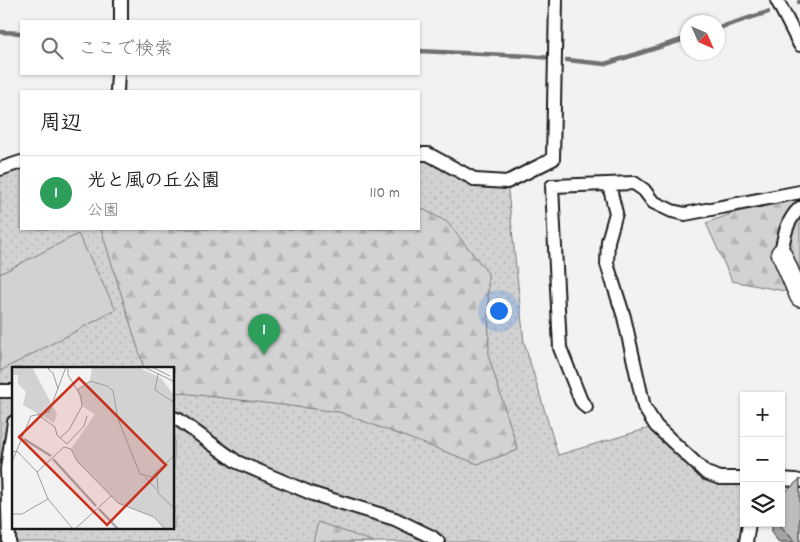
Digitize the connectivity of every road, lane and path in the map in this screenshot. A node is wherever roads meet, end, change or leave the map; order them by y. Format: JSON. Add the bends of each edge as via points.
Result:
{"nodes":[{"id":1,"x":121,"y":0,"type":"edge"},
{"id":2,"x":556,"y":0,"type":"edge"},
{"id":3,"x":777,"y":0,"type":"edge"},
{"id":4,"x":121,"y":20,"type":"edge"},
{"id":5,"x":800,"y":44,"type":"edge"},
{"id":6,"x":118,"y":75,"type":"edge"},
{"id":7,"x":117,"y":90,"type":"edge"},
{"id":8,"x":420,"y":154,"type":"edge"},
{"id":9,"x":20,"y":162,"type":"edge"},
{"id":10,"x":0,"y":169,"type":"edge"},
{"id":11,"x":609,"y":184,"type":"junction"},
{"id":12,"x":800,"y":192,"type":"edge"},
{"id":13,"x":800,"y":208,"type":"edge"},
{"id":14,"x":781,"y":252,"type":"joint"},
{"id":15,"x":800,"y":297,"type":"edge"},
{"id":16,"x":586,"y":407,"type":"dead end"},
{"id":17,"x":175,"y":418,"type":"edge"},
{"id":18,"x":12,"y":430,"type":"edge"},
{"id":19,"x":4,"y":464,"type":"edge"},
{"id":20,"x":740,"y":478,"type":"edge"},
{"id":21,"x":785,"y":479,"type":"edge"},
{"id":22,"x":800,"y":481,"type":"edge"},
{"id":23,"x":748,"y":527,"type":"edge"},
{"id":24,"x":8,"y":542,"type":"edge"},
{"id":25,"x":438,"y":542,"type":"edge"},
{"id":26,"x":746,"y":542,"type":"edge"}],
"edges":[{"from":1,"to":4,"type":"street"},
{"from":2,"to":8,"type":"street","via":[[553,160],[507,182],[476,180],[428,154]]},
{"from":3,"to":5,"type":"street"},
{"from":6,"to":7,"type":"street"},
{"from":9,"to":10,"type":"street"},
{"from":11,"to":12,"type":"street","via":[[634,183],[653,202],[685,214]]},
{"from":11,"to":16,"type":"street","via":[[552,186],[560,348]]},
{"from":11,"to":20,"type":"street","via":[[616,213],[608,241],[607,264],[624,317],[644,407],[656,426],[706,473],[720,478]]},
{"from":13,"to":14,"type":"street","via":[[784,233]]},
{"from":14,"to":15,"type":"street"},
{"from":17,"to":25,"type":"street","via":[[237,462],[313,494],[395,519]]},
{"from":18,"to":19,"type":"street"},
{"from":19,"to":24,"type":"street"},
{"from":21,"to":22,"type":"street"},
{"from":23,"to":26,"type":"street"}]}
